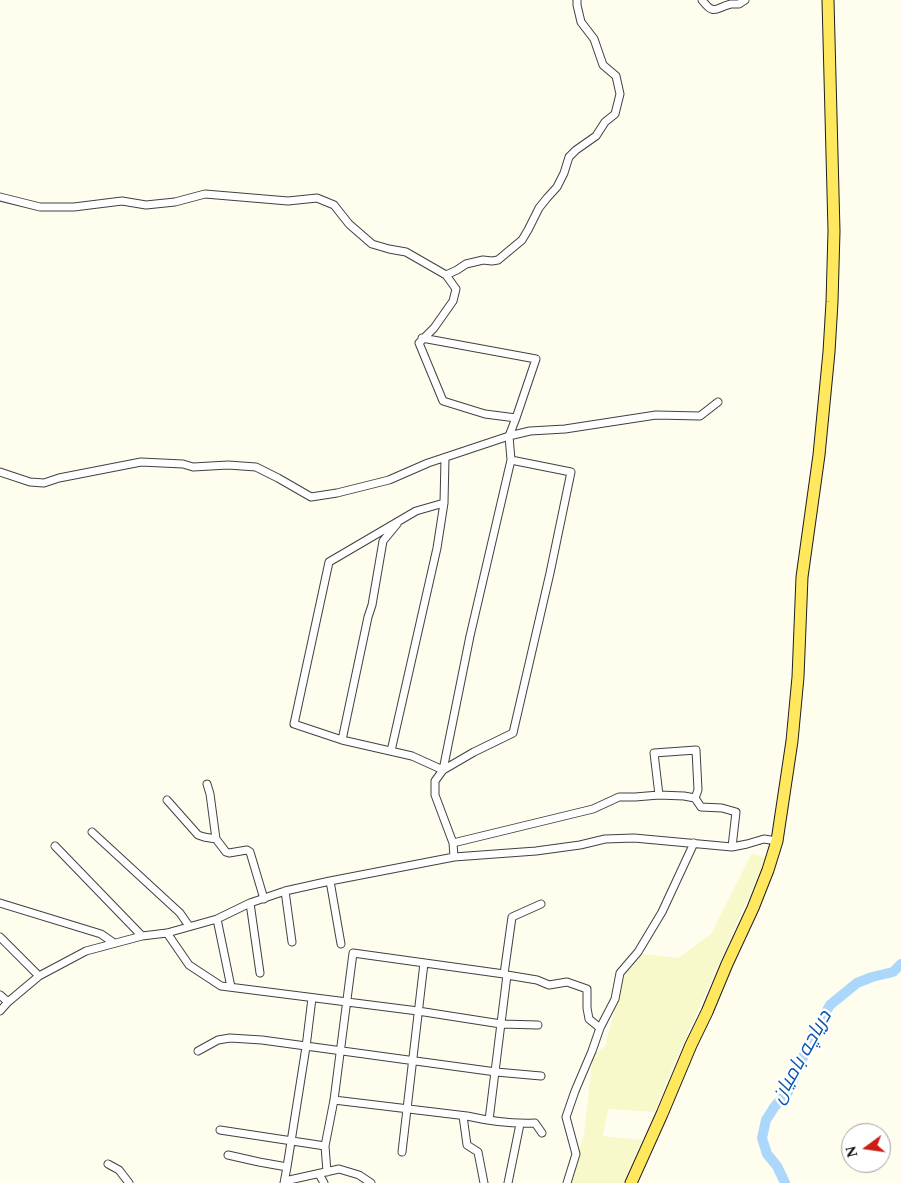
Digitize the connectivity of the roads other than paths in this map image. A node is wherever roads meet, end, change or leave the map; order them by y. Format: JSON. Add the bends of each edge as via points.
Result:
{"nodes":[{"id":1,"x":577,"y":0,"type":"edge"},
{"id":2,"x":702,"y":0,"type":"edge"},
{"id":3,"x":745,"y":0,"type":"edge"},
{"id":4,"x":828,"y":0,"type":"edge"},
{"id":5,"x":0,"y":197,"type":"edge"},
{"id":6,"x":446,"y":275,"type":"junction"},
{"id":7,"x":422,"y":338,"type":"junction"},
{"id":8,"x":718,"y":402,"type":"dead end"},
{"id":9,"x":516,"y":418,"type":"junction"},
{"id":10,"x":509,"y":436,"type":"junction"},
{"id":11,"x":446,"y":458,"type":"junction"},
{"id":12,"x":511,"y":460,"type":"junction"},
{"id":13,"x":0,"y":472,"type":"edge"},
{"id":14,"x":444,"y":503,"type":"junction"},
{"id":15,"x":400,"y":520,"type":"junction"},
{"id":16,"x":342,"y":740,"type":"junction"},
{"id":17,"x":391,"y":751,"type":"junction"},
{"id":18,"x":442,"y":770,"type":"junction"},
{"id":19,"x":207,"y":784,"type":"dead end"},
{"id":20,"x":658,"y":795,"type":"junction"},
{"id":21,"x":694,"y":798,"type":"junction"},
{"id":22,"x":167,"y":800,"type":"dead end"},
{"id":23,"x":92,"y":832,"type":"dead end"},
{"id":24,"x":216,"y":839,"type":"junction"},
{"id":25,"x":777,"y":841,"type":"junction"},
{"id":26,"x":453,"y":843,"type":"junction"},
{"id":27,"x":694,"y":844,"type":"junction"},
{"id":28,"x":55,"y":846,"type":"dead end"},
{"id":29,"x":732,"y":847,"type":"junction"},
{"id":30,"x":454,"y":857,"type":"junction"},
{"id":31,"x":330,"y":880,"type":"junction"},
{"id":32,"x":285,"y":891,"type":"junction"},
{"id":33,"x":264,"y":898,"type":"junction"},
{"id":34,"x":0,"y":903,"type":"edge"},
{"id":35,"x":250,"y":903,"type":"junction"},
{"id":36,"x":541,"y":904,"type":"dead end"},
{"id":37,"x":217,"y":919,"type":"junction"},
{"id":38,"x":189,"y":926,"type":"junction"},
{"id":39,"x":167,"y":933,"type":"junction"},
{"id":40,"x":142,"y":936,"type":"junction"},
{"id":41,"x":0,"y":937,"type":"edge"},
{"id":42,"x":292,"y":942,"type":"dead end"},
{"id":43,"x":114,"y":943,"type":"junction"},
{"id":44,"x":341,"y":944,"type":"dead end"},
{"id":45,"x":424,"y":963,"type":"junction"},
{"id":46,"x":260,"y":974,"type":"dead end"},
{"id":47,"x":506,"y":974,"type":"junction"},
{"id":48,"x":39,"y":976,"type":"junction"},
{"id":49,"x":231,"y":987,"type":"junction"},
{"id":50,"x":0,"y":994,"type":"edge"},
{"id":51,"x":312,"y":998,"type":"junction"},
{"id":52,"x":8,"y":1002,"type":"junction"},
{"id":53,"x":346,"y":1002,"type":"junction"},
{"id":54,"x":0,"y":1011,"type":"edge"},
{"id":55,"x":418,"y":1011,"type":"junction"},
{"id":56,"x":501,"y":1024,"type":"junction"},
{"id":57,"x":538,"y":1025,"type":"dead end"},
{"id":58,"x":600,"y":1028,"type":"junction"},
{"id":59,"x":306,"y":1047,"type":"junction"},
{"id":60,"x":198,"y":1051,"type":"dead end"},
{"id":61,"x":340,"y":1051,"type":"junction"},
{"id":62,"x":413,"y":1061,"type":"junction"},
{"id":63,"x":496,"y":1072,"type":"junction"},
{"id":64,"x":541,"y":1076,"type":"dead end"},
{"id":65,"x":334,"y":1100,"type":"junction"},
{"id":66,"x":406,"y":1108,"type":"junction"},
{"id":67,"x":463,"y":1116,"type":"junction"},
{"id":68,"x":489,"y":1120,"type":"junction"},
{"id":69,"x":520,"y":1124,"type":"junction"},
{"id":70,"x":220,"y":1130,"type":"dead end"},
{"id":71,"x":542,"y":1133,"type":"dead end"},
{"id":72,"x":291,"y":1141,"type":"junction"},
{"id":73,"x":325,"y":1146,"type":"junction"},
{"id":74,"x":402,"y":1152,"type":"dead end"},
{"id":75,"x":228,"y":1155,"type":"dead end"},
{"id":76,"x":108,"y":1164,"type":"dead end"},
{"id":77,"x":287,"y":1167,"type":"junction"},
{"id":78,"x":327,"y":1172,"type":"junction"},
{"id":79,"x":318,"y":1174,"type":"junction"},
{"id":80,"x":284,"y":1182,"type":"edge"},
{"id":81,"x":129,"y":1183,"type":"edge"},
{"id":82,"x":324,"y":1183,"type":"edge"},
{"id":83,"x":371,"y":1183,"type":"edge"},
{"id":84,"x":484,"y":1183,"type":"edge"},
{"id":85,"x":508,"y":1183,"type":"edge"},
{"id":86,"x":567,"y":1183,"type":"edge"},
{"id":87,"x":631,"y":1183,"type":"edge"}],
"edges":[{"from":1,"to":6,"type":"street","via":[[582,22],[594,39],[603,65],[616,76],[620,94],[615,114],[596,136],[570,156],[557,187],[539,208],[522,240],[498,260],[466,264]]},
{"from":2,"to":3,"type":"street","via":[[708,8],[718,10]]},
{"from":4,"to":25,"type":"main road","via":[[834,222],[830,342],[802,577],[792,740]]},
{"from":5,"to":6,"type":"street","via":[[40,207],[122,201],[146,205],[205,194],[288,201],[317,198],[334,205],[349,224],[372,244],[406,252]]},
{"from":6,"to":7,"type":"street","via":[[456,289],[453,301],[434,328]]},
{"from":7,"to":9,"type":"street","via":[[419,343],[442,400],[485,414]]},
{"from":7,"to":9,"type":"street","via":[[536,359]]},
{"from":8,"to":10,"type":"street","via":[[700,416],[656,415]]},
{"from":9,"to":10,"type":"street"},
{"from":10,"to":11,"type":"street"},
{"from":10,"to":12,"type":"street"},
{"from":11,"to":13,"type":"street","via":[[390,480],[311,497],[256,467],[193,467],[141,462],[44,483]]},
{"from":11,"to":14,"type":"street"},
{"from":12,"to":18,"type":"street"},
{"from":12,"to":18,"type":"street","via":[[571,472],[550,573],[513,733]]},
{"from":14,"to":15,"type":"street","via":[[416,511]]},
{"from":14,"to":17,"type":"street","via":[[438,548]]},
{"from":15,"to":16,"type":"street","via":[[383,541]]},
{"from":15,"to":16,"type":"street","via":[[329,562],[294,724]]},
{"from":16,"to":17,"type":"street"},
{"from":17,"to":18,"type":"street","via":[[412,756]]},
{"from":18,"to":26,"type":"street","via":[[435,781],[436,795]]},
{"from":19,"to":24,"type":"street"},
{"from":20,"to":21,"type":"street"},
{"from":20,"to":21,"type":"street","via":[[654,753],[696,750],[698,790]]},
{"from":20,"to":26,"type":"street","via":[[619,797],[593,809]]},
{"from":21,"to":29,"type":"street","via":[[701,807],[736,812]]},
{"from":22,"to":24,"type":"street","via":[[198,835]]},
{"from":23,"to":38,"type":"street","via":[[180,913]]},
{"from":24,"to":33,"type":"street","via":[[226,852],[250,852]]},
{"from":25,"to":29,"type":"street","via":[[764,839]]},
{"from":25,"to":87,"type":"main road","via":[[753,908]]},
{"from":26,"to":30,"type":"street"},
{"from":27,"to":29,"type":"street"},
{"from":27,"to":30,"type":"street","via":[[634,838],[605,839],[536,851]]},
{"from":27,"to":58,"type":"street","via":[[662,912],[638,952],[620,973],[615,999]]},
{"from":28,"to":40,"type":"street"},
{"from":30,"to":31,"type":"street"},
{"from":31,"to":32,"type":"street"},
{"from":31,"to":44,"type":"street"},
{"from":32,"to":33,"type":"street"},
{"from":32,"to":42,"type":"street"},
{"from":33,"to":35,"type":"street"},
{"from":34,"to":43,"type":"street","via":[[101,934]]},
{"from":35,"to":37,"type":"street"},
{"from":35,"to":46,"type":"street"},
{"from":36,"to":47,"type":"street","via":[[512,917]]},
{"from":37,"to":38,"type":"street"},
{"from":37,"to":49,"type":"street"},
{"from":38,"to":39,"type":"street"},
{"from":39,"to":40,"type":"street"},
{"from":39,"to":49,"type":"street","via":[[189,965],[221,986]]},
{"from":40,"to":43,"type":"street"},
{"from":41,"to":48,"type":"street"},
{"from":43,"to":48,"type":"street","via":[[86,951]]},
{"from":45,"to":47,"type":"street"},
{"from":45,"to":53,"type":"street","via":[[353,954]]},
{"from":45,"to":55,"type":"street"},
{"from":47,"to":56,"type":"street"},
{"from":47,"to":58,"type":"street","via":[[537,980],[549,986],[567,982],[587,989],[589,1020]]},
{"from":48,"to":52,"type":"street"},
{"from":49,"to":51,"type":"street"},
{"from":50,"to":52,"type":"street"},
{"from":51,"to":53,"type":"street"},
{"from":51,"to":59,"type":"street"},
{"from":52,"to":54,"type":"street"},
{"from":53,"to":55,"type":"street"},
{"from":53,"to":61,"type":"street"},
{"from":55,"to":56,"type":"street"},
{"from":55,"to":62,"type":"street"},
{"from":56,"to":57,"type":"street"},
{"from":56,"to":63,"type":"street"},
{"from":58,"to":86,"type":"street","via":[[566,1117],[576,1154]]},
{"from":59,"to":60,"type":"street","via":[[230,1038],[218,1040]]},
{"from":59,"to":61,"type":"street"},
{"from":59,"to":72,"type":"street"},
{"from":61,"to":62,"type":"street"},
{"from":61,"to":65,"type":"street"},
{"from":62,"to":63,"type":"street"},
{"from":62,"to":66,"type":"street"},
{"from":63,"to":64,"type":"street"},
{"from":63,"to":68,"type":"street"},
{"from":65,"to":66,"type":"street"},
{"from":65,"to":73,"type":"street"},
{"from":66,"to":67,"type":"street"},
{"from":66,"to":74,"type":"street"},
{"from":67,"to":68,"type":"street"},
{"from":67,"to":84,"type":"street","via":[[467,1145],[478,1152]]},
{"from":68,"to":69,"type":"street"},
{"from":69,"to":71,"type":"street","via":[[535,1123]]},
{"from":69,"to":85,"type":"street"},
{"from":70,"to":72,"type":"street"},
{"from":72,"to":73,"type":"street"},
{"from":72,"to":77,"type":"street"},
{"from":73,"to":78,"type":"street"},
{"from":75,"to":77,"type":"street"},
{"from":76,"to":81,"type":"street","via":[[119,1170]]},
{"from":77,"to":80,"type":"street"},
{"from":78,"to":79,"type":"street"},
{"from":78,"to":83,"type":"street","via":[[339,1169]]},
{"from":79,"to":80,"type":"street"},
{"from":79,"to":82,"type":"street"}]}
